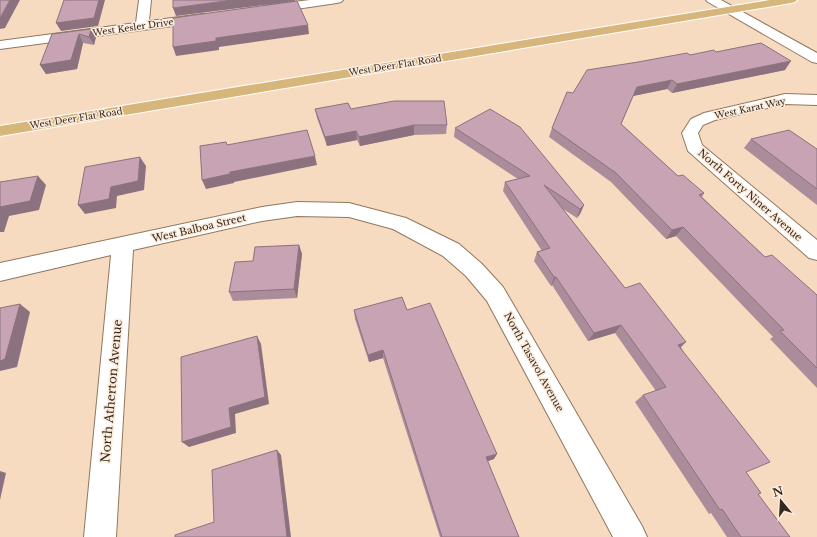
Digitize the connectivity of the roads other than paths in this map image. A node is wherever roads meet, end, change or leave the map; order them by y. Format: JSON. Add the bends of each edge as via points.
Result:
{"nodes":[{"id":1,"x":145,"y":0,"type":"edge"},
{"id":2,"x":336,"y":0,"type":"edge"},
{"id":3,"x":712,"y":0,"type":"edge"},
{"id":4,"x":790,"y":0,"type":"edge"},
{"id":5,"x":729,"y":10,"type":"junction"},
{"id":6,"x":258,"y":11,"type":"edge"},
{"id":7,"x":212,"y":17,"type":"edge"},
{"id":8,"x":142,"y":26,"type":"junction"},
{"id":9,"x":0,"y":45,"type":"edge"},
{"id":10,"x":817,"y":59,"type":"edge"},
{"id":11,"x":817,"y":100,"type":"edge"},
{"id":12,"x":0,"y":131,"type":"edge"},
{"id":13,"x":690,"y":133,"type":"joint"},
{"id":14,"x":399,"y":223,"type":"joint"},
{"id":15,"x":123,"y":245,"type":"junction"},
{"id":16,"x":817,"y":252,"type":"edge"},
{"id":17,"x":0,"y":272,"type":"edge"},
{"id":18,"x":100,"y":537,"type":"edge"},
{"id":19,"x":631,"y":537,"type":"edge"}],
"edges":[{"from":1,"to":8,"type":"street"},
{"from":2,"to":6,"type":"street"},
{"from":3,"to":5,"type":"street"},
{"from":4,"to":5,"type":"main road","name":"West Deer Flat Road"},
{"from":5,"to":10,"type":"street"},
{"from":5,"to":12,"type":"main road","name":"West Deer Flat Road"},
{"from":7,"to":8,"type":"street","name":"West Kesler Drive"},
{"from":8,"to":9,"type":"street","name":"West Kesler Drive"},
{"from":11,"to":13,"type":"street","name":"West Karat Way","via":[[785,99],[710,116],[697,122]]},
{"from":13,"to":16,"type":"street","name":"North Forty Niner Avenue","via":[[694,147]]},
{"from":14,"to":15,"type":"street","name":"West Balboa Street","via":[[349,210],[297,209],[262,214]]},
{"from":14,"to":19,"type":"street","name":"North Tasavol Avenue","via":[[451,250],[474,270],[495,294]]},
{"from":15,"to":17,"type":"street","name":"West Balboa Street"},
{"from":15,"to":18,"type":"street","name":"North Atherton Avenue"}]}
